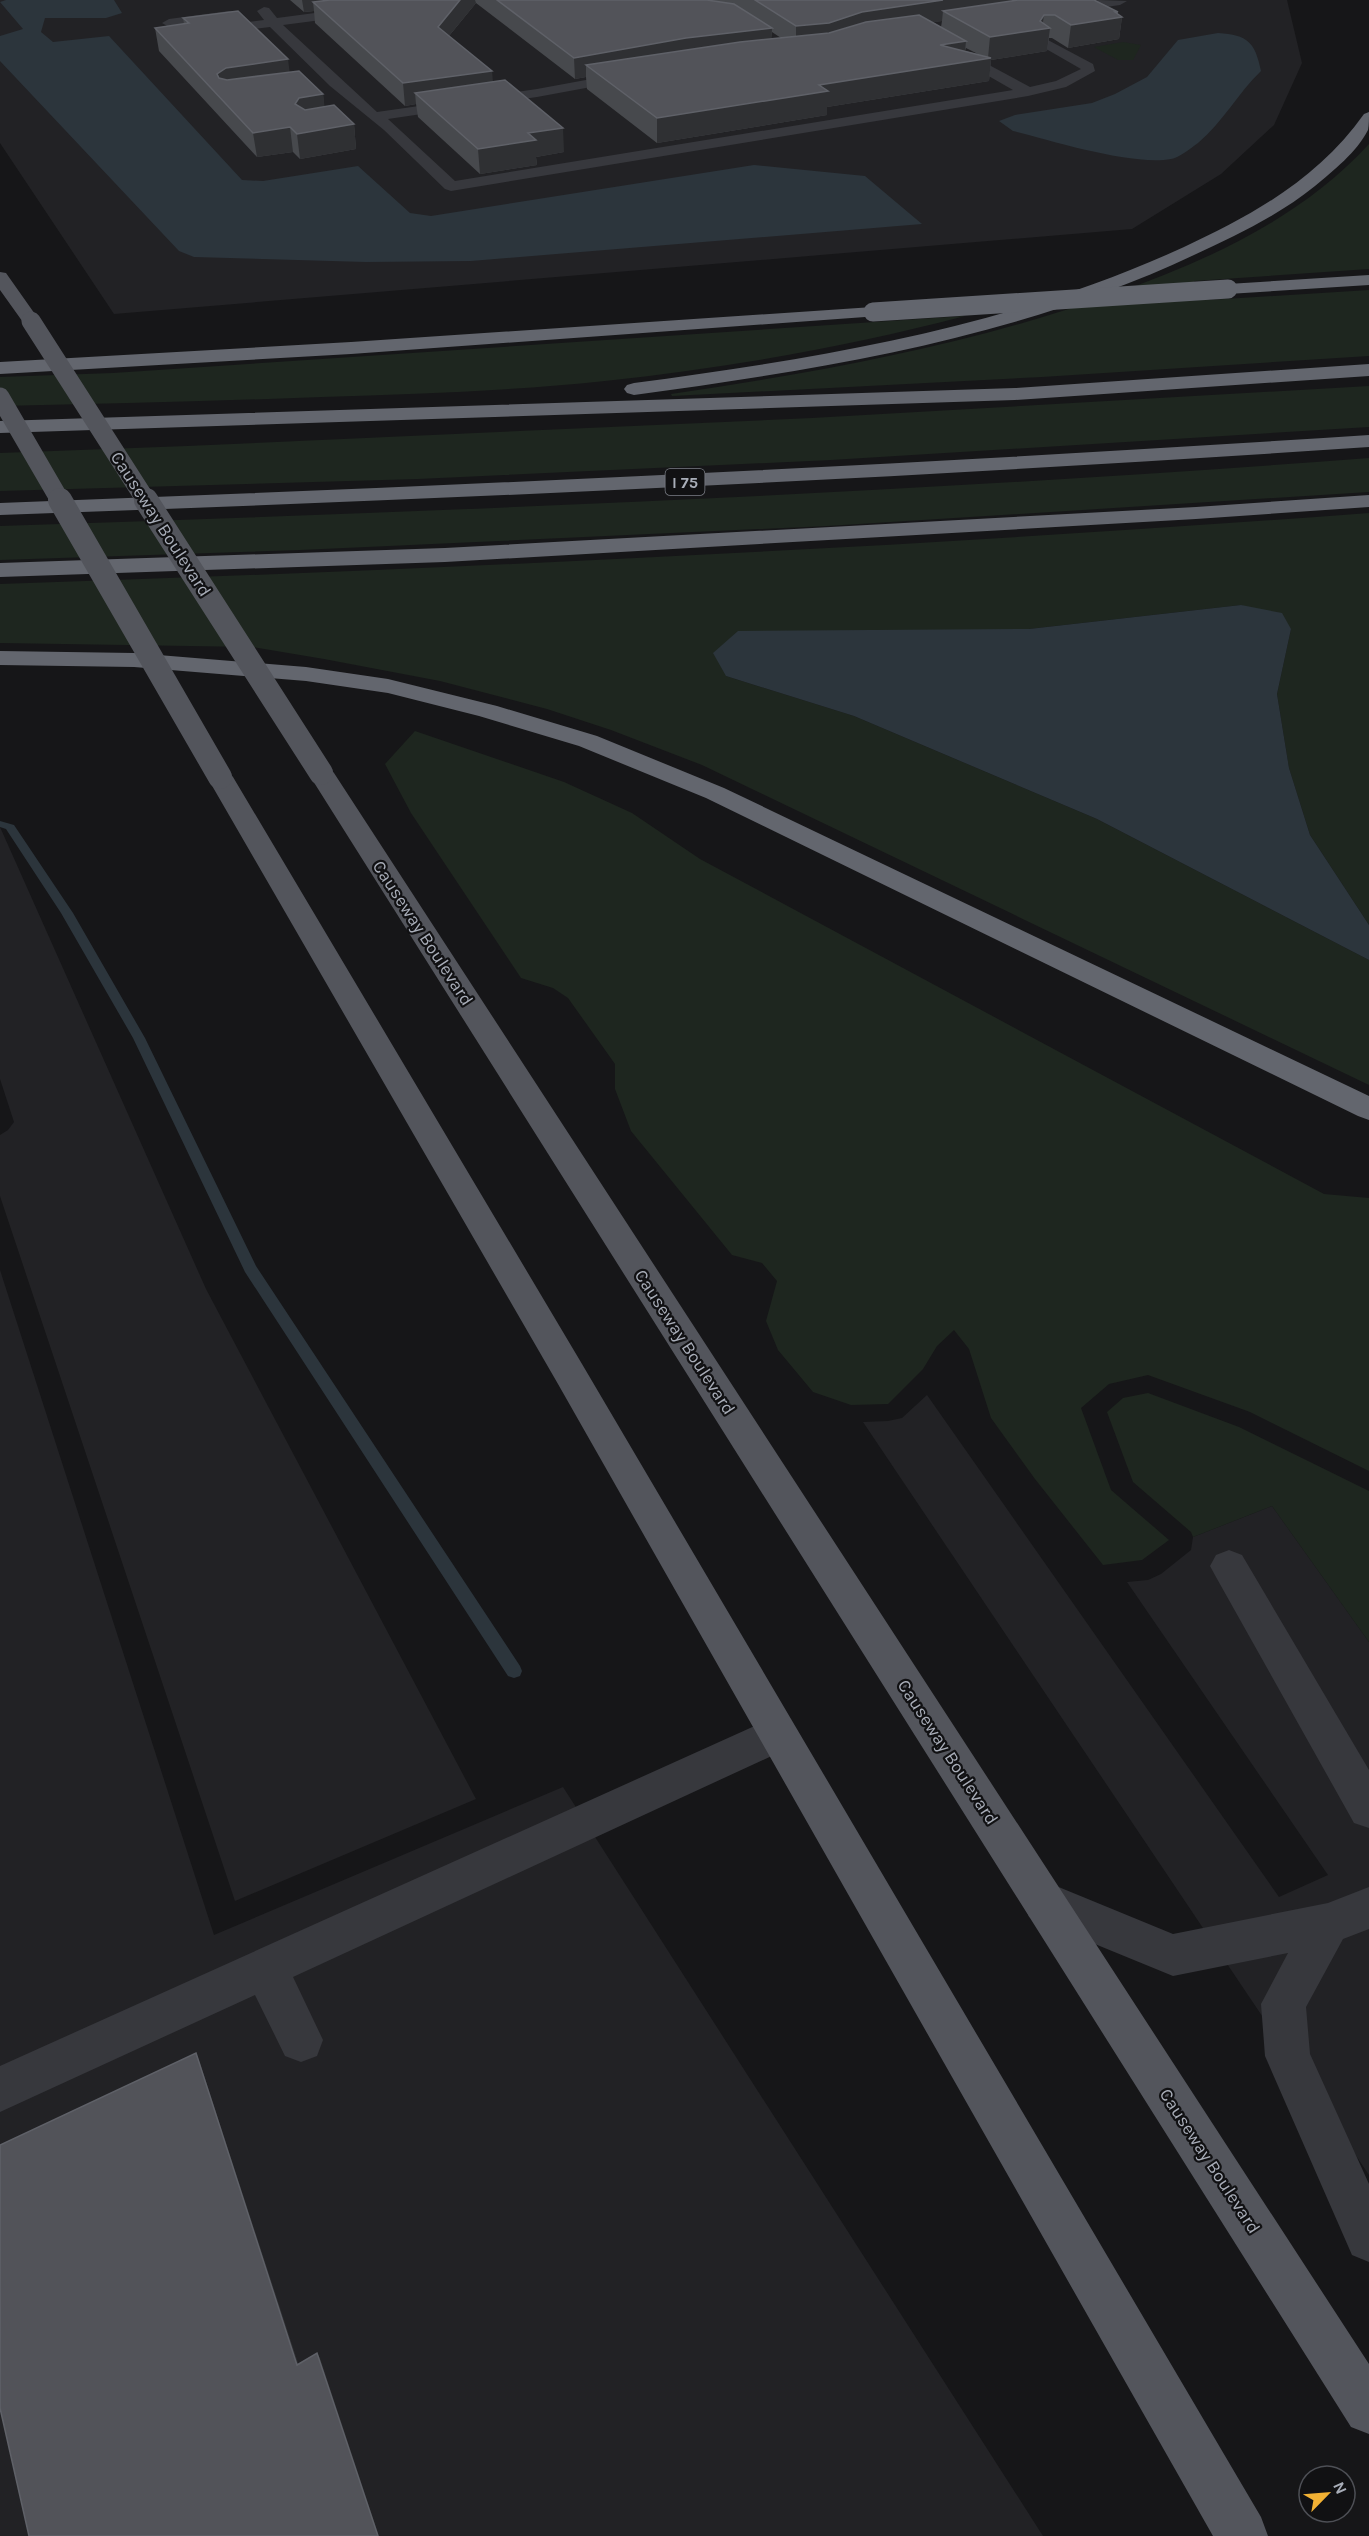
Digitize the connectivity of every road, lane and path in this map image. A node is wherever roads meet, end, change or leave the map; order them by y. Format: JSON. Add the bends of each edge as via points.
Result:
{"nodes":[{"id":1,"x":340,"y":0,"type":"edge"},
{"id":2,"x":444,"y":0,"type":"edge"},
{"id":3,"x":1119,"y":1,"type":"edge"},
{"id":4,"x":186,"y":6,"type":"dead end"},
{"id":5,"x":263,"y":10,"type":"junction"},
{"id":6,"x":1049,"y":11,"type":"edge"},
{"id":7,"x":199,"y":19,"type":"junction"},
{"id":8,"x":275,"y":23,"type":"junction"},
{"id":9,"x":938,"y":41,"type":"edge"},
{"id":10,"x":1046,"y":43,"type":"edge"},
{"id":11,"x":644,"y":73,"type":"edge"},
{"id":12,"x":335,"y":83,"type":"junction"},
{"id":13,"x":312,"y":87,"type":"edge"},
{"id":14,"x":1028,"y":92,"type":"junction"},
{"id":15,"x":374,"y":117,"type":"junction"},
{"id":16,"x":1369,"y":117,"type":"edge"},
{"id":17,"x":352,"y":121,"type":"edge"},
{"id":18,"x":0,"y":277,"type":"edge"},
{"id":19,"x":1369,"y":280,"type":"edge"},
{"id":20,"x":0,"y":368,"type":"edge"},
{"id":21,"x":1369,"y":370,"type":"edge"},
{"id":22,"x":0,"y":397,"type":"edge"},
{"id":23,"x":464,"y":413,"type":"junction"},
{"id":24,"x":0,"y":427,"type":"edge"},
{"id":25,"x":1369,"y":441,"type":"edge"},
{"id":26,"x":1369,"y":501,"type":"edge"},
{"id":27,"x":0,"y":509,"type":"edge"},
{"id":28,"x":0,"y":570,"type":"edge"},
{"id":29,"x":0,"y":658,"type":"edge"},
{"id":30,"x":1369,"y":1109,"type":"edge"},
{"id":31,"x":1229,"y":1566,"type":"dead end"},
{"id":32,"x":777,"y":1734,"type":"junction"},
{"id":33,"x":1369,"y":1809,"type":"edge"},
{"id":34,"x":1044,"y":1902,"type":"junction"},
{"id":35,"x":1369,"y":1908,"type":"edge"},
{"id":36,"x":1328,"y":1924,"type":"junction"},
{"id":37,"x":265,"y":1970,"type":"junction"},
{"id":38,"x":301,"y":2040,"type":"dead end"},
{"id":39,"x":0,"y":2089,"type":"edge"},
{"id":40,"x":1369,"y":2238,"type":"edge"},
{"id":41,"x":1369,"y":2409,"type":"edge"},
{"id":42,"x":1242,"y":2536,"type":"edge"}],
"edges":[{"from":1,"to":5,"type":"lane"},
{"from":2,"to":8,"type":"lane"},
{"from":3,"to":6,"type":"lane"},
{"from":4,"to":7,"type":"lane"},
{"from":5,"to":7,"type":"lane"},
{"from":5,"to":8,"type":"lane"},
{"from":7,"to":8,"type":"lane","via":[[168,30]]},
{"from":8,"to":12,"type":"lane"},
{"from":9,"to":14,"type":"lane"},
{"from":10,"to":14,"type":"lane","via":[[1089,71],[1061,84]]},
{"from":11,"to":15,"type":"lane"},
{"from":12,"to":13,"type":"lane"},
{"from":12,"to":15,"type":"lane"},
{"from":14,"to":15,"type":"lane","via":[[452,186]]},
{"from":15,"to":17,"type":"lane"},
{"from":16,"to":23,"type":"highway","via":[[1344,151],[1293,196],[1211,241],[1107,286],[965,329],[856,354]]},
{"from":18,"to":34,"type":"main road","name":"Causeway Boulevard","bridge":true},
{"from":19,"to":20,"type":"highway","bridge":true},
{"from":21,"to":23,"type":"highway","via":[[1015,394]]},
{"from":22,"to":32,"type":"main road","bridge":true},
{"from":23,"to":24,"type":"highway"},
{"from":25,"to":27,"type":"highway","number":"I 75","via":[[807,477]]},
{"from":26,"to":28,"type":"highway","via":[[469,554]]},
{"from":29,"to":30,"type":"highway","via":[[134,660],[306,674],[388,686],[588,741],[715,793]]},
{"from":31,"to":33,"type":"lane"},
{"from":32,"to":37,"type":"lane"},
{"from":32,"to":42,"type":"main road"},
{"from":34,"to":36,"type":"lane","via":[[1173,1955]]},
{"from":34,"to":41,"type":"main road","name":"Causeway Boulevard"},
{"from":35,"to":36,"type":"lane"},
{"from":36,"to":40,"type":"lane","via":[[1282,2004],[1288,2056]]},
{"from":37,"to":38,"type":"lane"},
{"from":37,"to":39,"type":"lane"}]}
